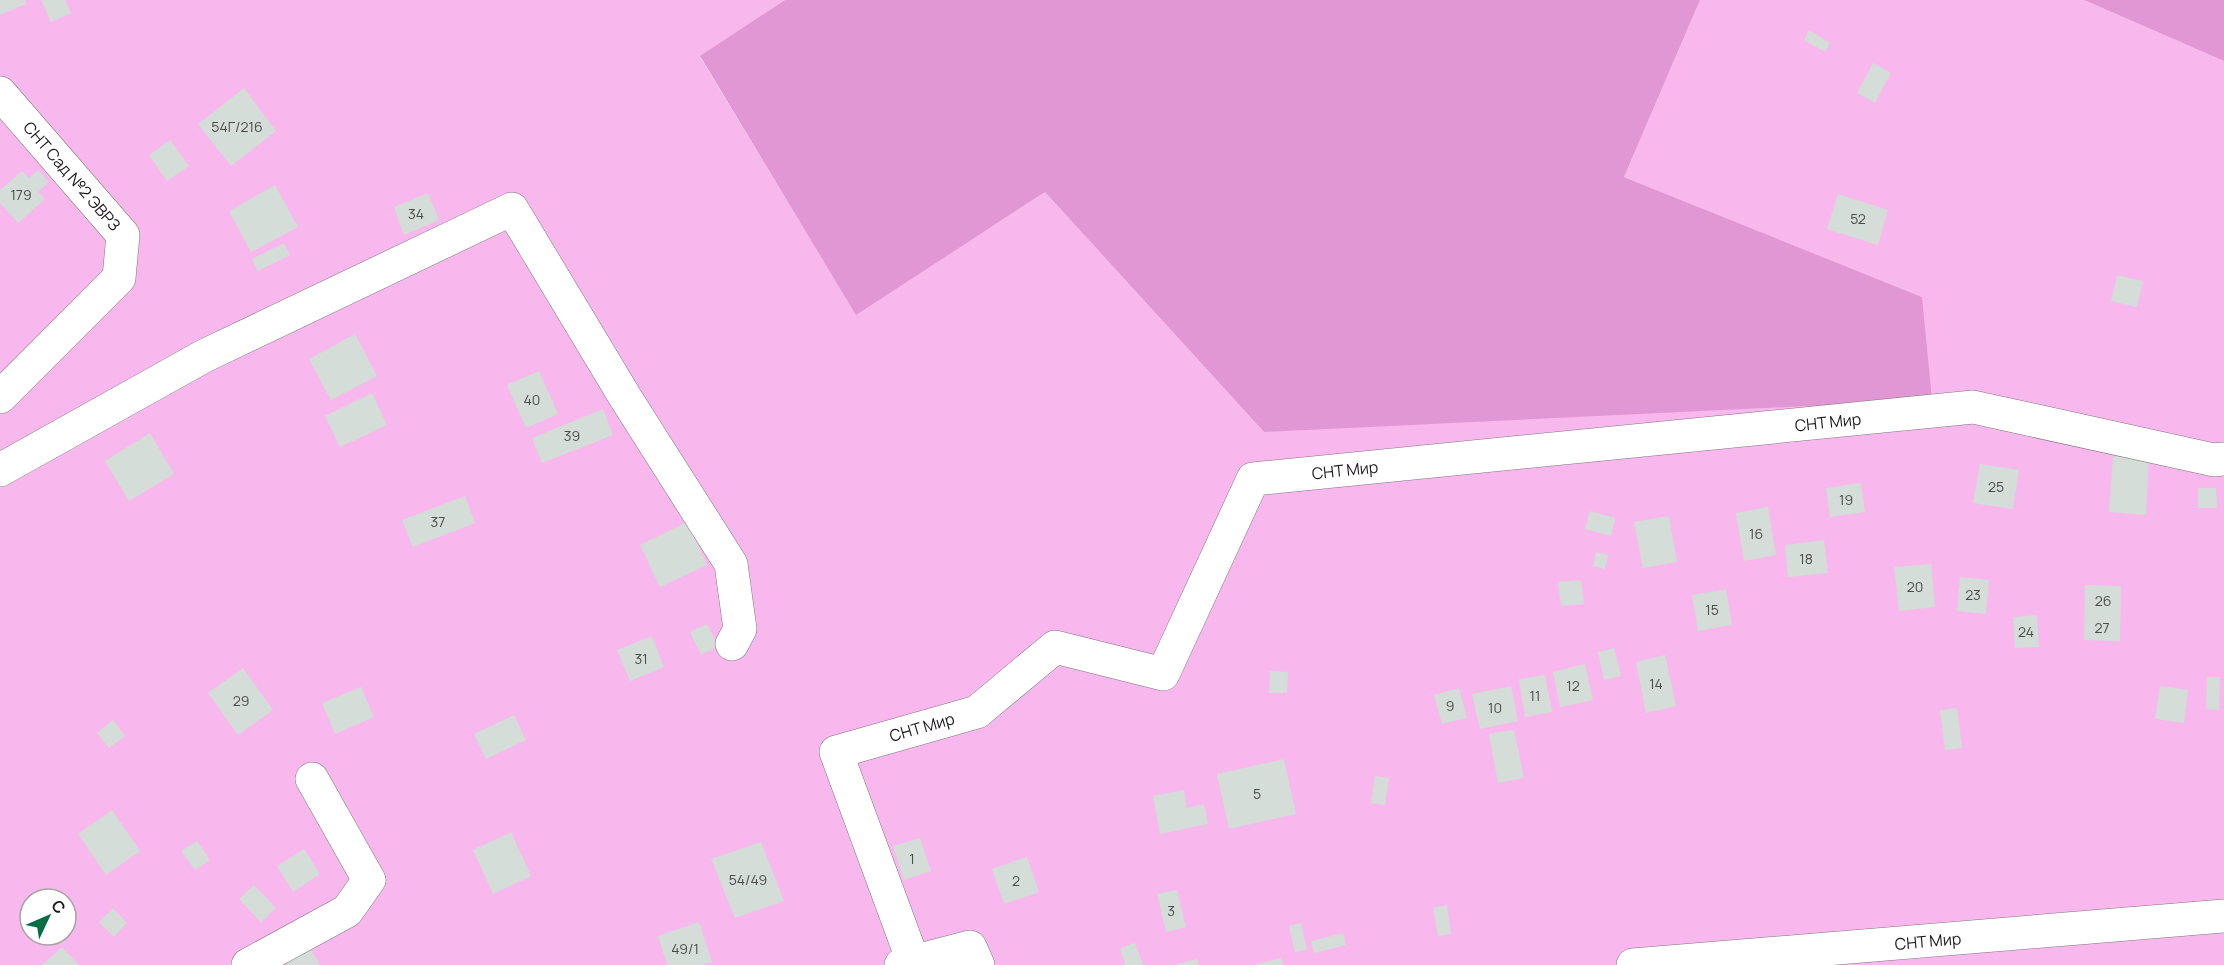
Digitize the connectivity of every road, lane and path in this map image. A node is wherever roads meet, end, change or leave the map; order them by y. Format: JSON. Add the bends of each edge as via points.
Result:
{"nodes":[{"id":1,"x":0,"y":93,"type":"edge"},
{"id":2,"x":0,"y":397,"type":"edge"},
{"id":3,"x":2224,"y":459,"type":"edge"},
{"id":4,"x":0,"y":471,"type":"edge"},
{"id":5,"x":732,"y":644,"type":"dead end"},
{"id":6,"x":312,"y":779,"type":"dead end"},
{"id":7,"x":2224,"y":916,"type":"edge"},
{"id":8,"x":907,"y":963,"type":"edge"},
{"id":9,"x":248,"y":965,"type":"edge"},
{"id":10,"x":978,"y":965,"type":"edge"},
{"id":11,"x":1633,"y":965,"type":"edge"}],
"edges":[{"from":1,"to":2,"type":"street","name":"СНТ Сад №2 ЭВРЗ","via":[[123,235],[119,278]]},
{"from":3,"to":8,"type":"street","name":"СНТ Мир","via":[[2214,460],[1973,407],[1253,479],[1162,674],[1055,648],[977,712],[836,752]]},
{"from":4,"to":5,"type":"street","via":[[204,356],[512,209],[731,564],[740,629]]},
{"from":6,"to":9,"type":"street","via":[[369,880],[347,911]]},
{"from":7,"to":11,"type":"street","name":"СНТ Мир"},
{"from":8,"to":10,"type":"street","via":[[970,947]]}]}
